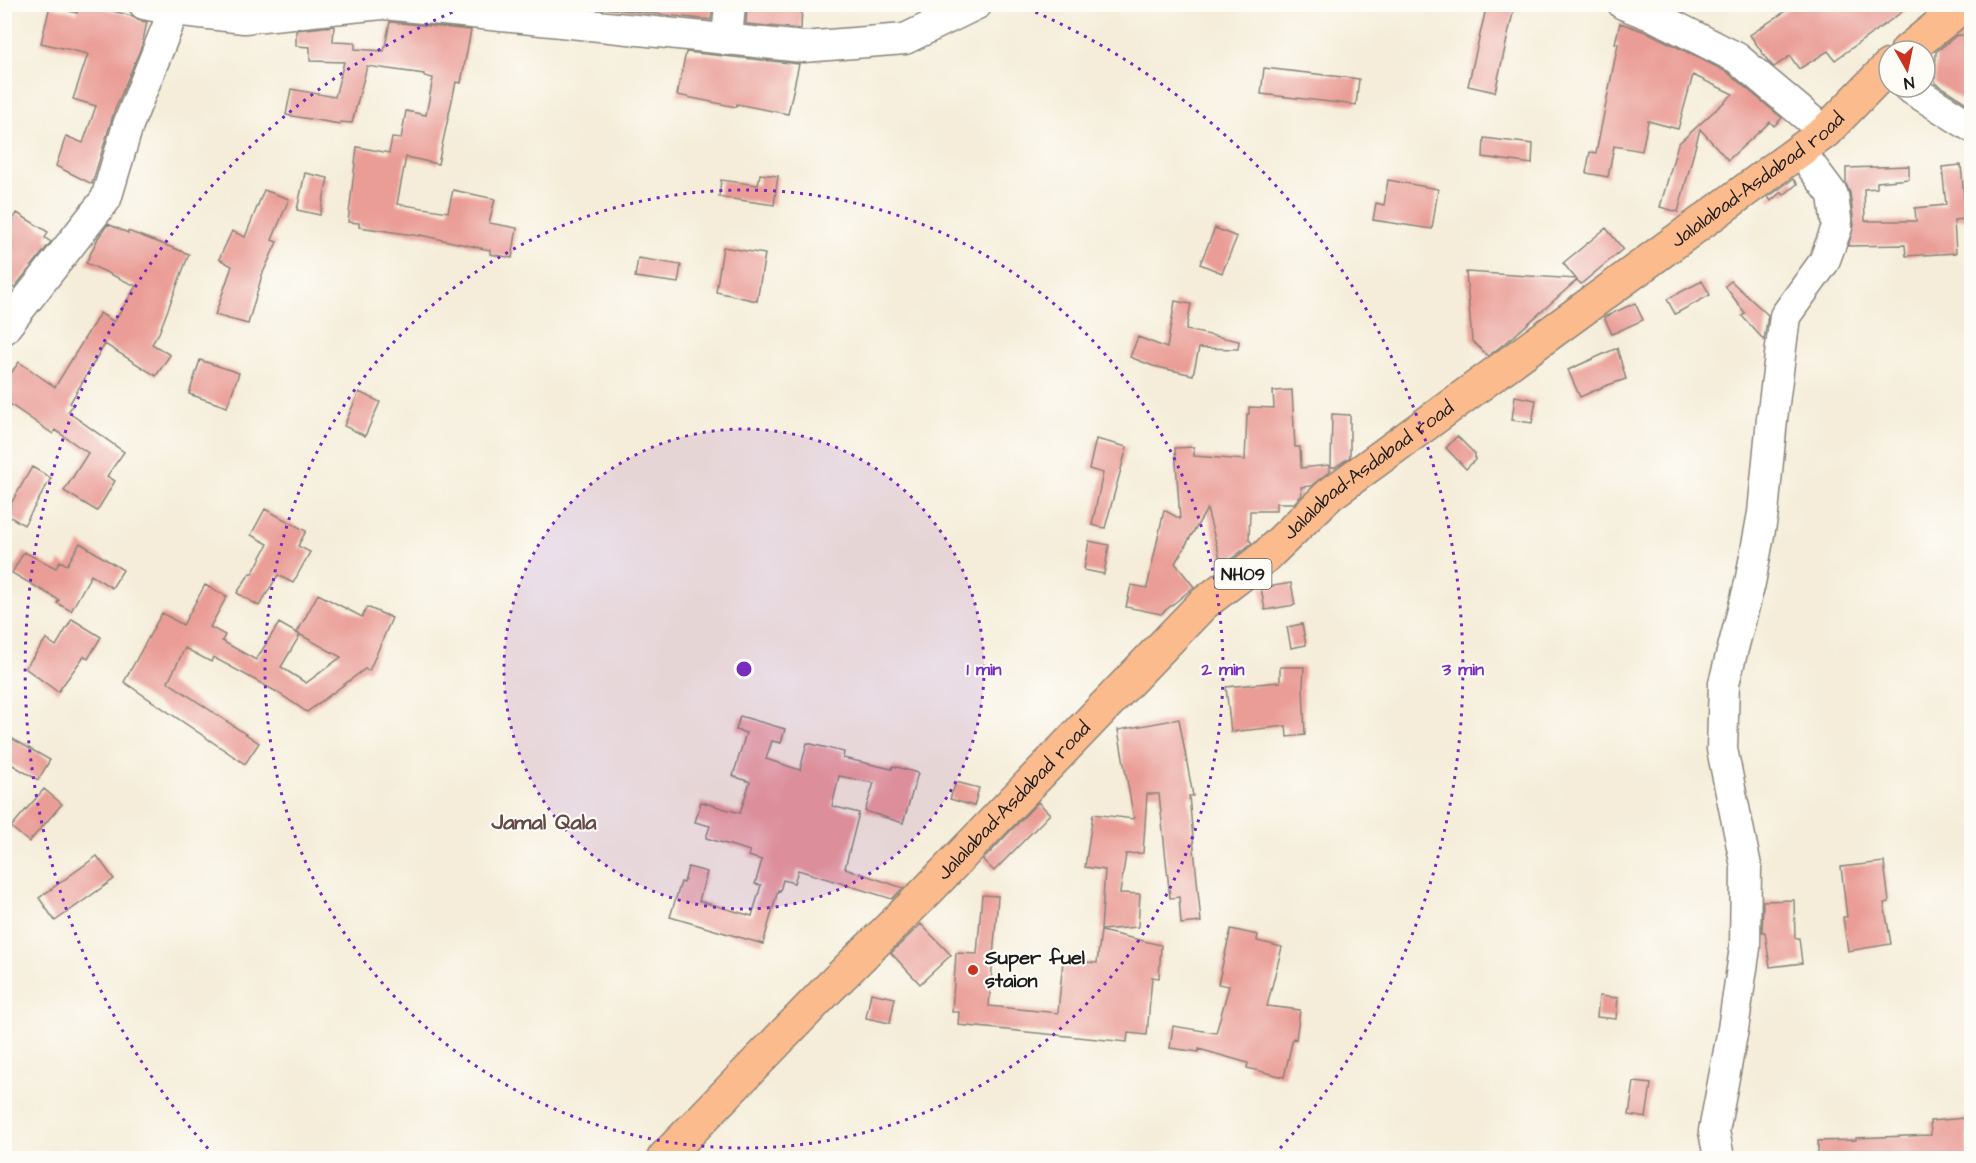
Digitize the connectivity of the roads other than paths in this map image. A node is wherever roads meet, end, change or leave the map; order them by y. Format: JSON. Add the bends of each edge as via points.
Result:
{"nodes":[{"id":1,"x":144,"y":4,"type":"edge"},
{"id":2,"x":383,"y":4,"type":"edge"},
{"id":3,"x":730,"y":4,"type":"edge"},
{"id":4,"x":977,"y":4,"type":"edge"},
{"id":5,"x":1623,"y":4,"type":"edge"},
{"id":6,"x":1965,"y":4,"type":"edge"},
{"id":7,"x":174,"y":10,"type":"junction"},
{"id":8,"x":529,"y":12,"type":"edge"},
{"id":9,"x":592,"y":15,"type":"edge"},
{"id":10,"x":727,"y":39,"type":"junction"},
{"id":11,"x":1928,"y":39,"type":"edge"},
{"id":12,"x":1877,"y":86,"type":"edge"},
{"id":13,"x":1934,"y":99,"type":"edge"},
{"id":14,"x":1971,"y":127,"type":"edge"},
{"id":15,"x":1812,"y":142,"type":"junction"},
{"id":16,"x":4,"y":329,"type":"edge"},
{"id":17,"x":664,"y":1158,"type":"edge"},
{"id":18,"x":1719,"y":1158,"type":"edge"}],
"edges":[{"from":1,"to":7,"type":"street"},
{"from":2,"to":7,"type":"street","via":[[244,18]]},
{"from":2,"to":8,"type":"street"},
{"from":3,"to":10,"type":"street"},
{"from":4,"to":10,"type":"street","via":[[905,39],[802,47]]},
{"from":5,"to":15,"type":"street","via":[[1656,16],[1737,58]]},
{"from":6,"to":11,"type":"main road","name":"Jalalabad-Asdabad road","number":"NH09"},
{"from":7,"to":16,"type":"street","via":[[128,125],[106,199]]},
{"from":8,"to":9,"type":"street"},
{"from":9,"to":10,"type":"street"},
{"from":12,"to":15,"type":"main road","name":"Jalalabad-Asdabad road","number":"NH09"},
{"from":13,"to":14,"type":"street"},
{"from":15,"to":17,"type":"main road","name":"Jalalabad-Asdabad road","number":"NH09","via":[[1329,495],[1266,556],[1203,604]]},
{"from":15,"to":18,"type":"street","via":[[1833,195],[1838,227],[1824,262],[1785,316],[1763,513],[1724,683],[1722,749],[1746,866],[1744,948],[1714,1131]]}]}
